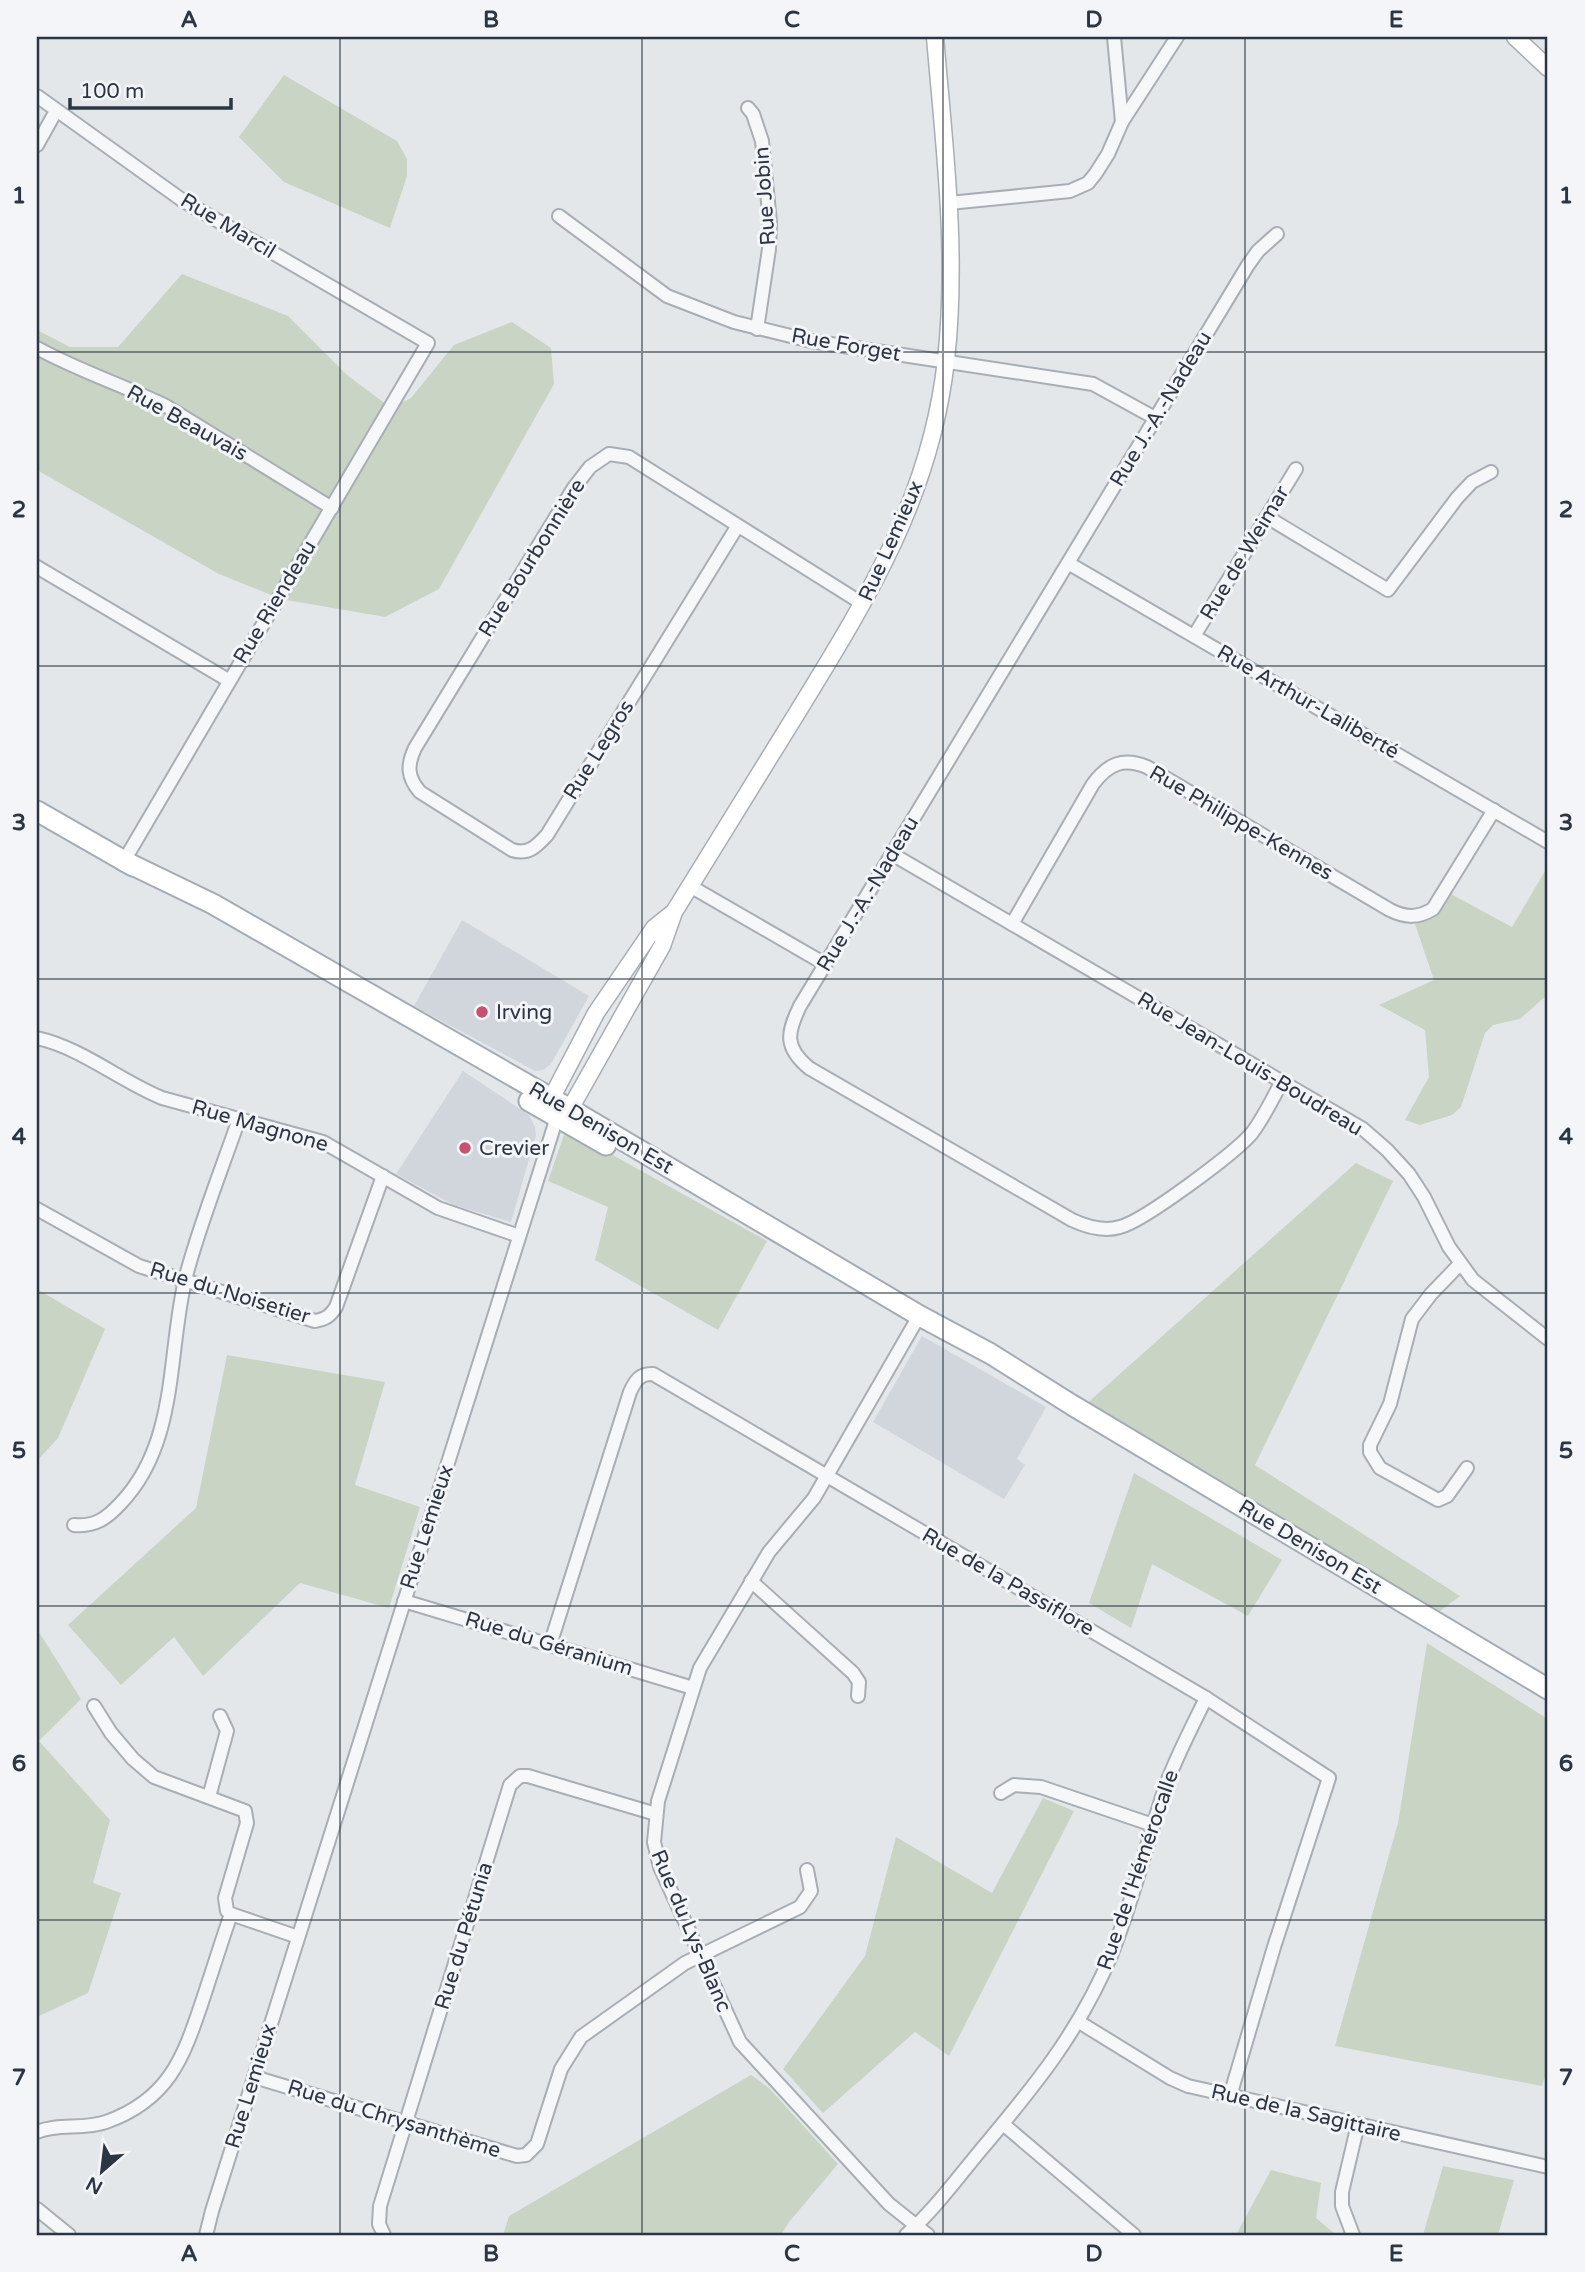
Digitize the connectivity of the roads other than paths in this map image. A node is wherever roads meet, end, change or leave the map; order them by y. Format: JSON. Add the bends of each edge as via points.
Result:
{"nodes":[{"id":1,"x":935,"y":37,"type":"edge"},
{"id":2,"x":1114,"y":37,"type":"edge"},
{"id":3,"x":1177,"y":37,"type":"edge"},
{"id":4,"x":1515,"y":37,"type":"edge"},
{"id":5,"x":1548,"y":68,"type":"edge"},
{"id":6,"x":37,"y":96,"type":"edge"},
{"id":7,"x":748,"y":108,"type":"dead end"},
{"id":8,"x":57,"y":111,"type":"junction"},
{"id":9,"x":1122,"y":122,"type":"junction"},
{"id":10,"x":37,"y":145,"type":"edge"},
{"id":11,"x":949,"y":203,"type":"junction"},
{"id":12,"x":559,"y":216,"type":"dead end"},
{"id":13,"x":1277,"y":234,"type":"dead end"},
{"id":14,"x":757,"y":329,"type":"junction"},
{"id":15,"x":428,"y":343,"type":"joint"},
{"id":16,"x":37,"y":348,"type":"edge"},
{"id":17,"x":946,"y":362,"type":"junction"},
{"id":18,"x":1155,"y":418,"type":"junction"},
{"id":19,"x":1296,"y":469,"type":"dead end"},
{"id":20,"x":1491,"y":472,"type":"dead end"},
{"id":21,"x":332,"y":508,"type":"junction"},
{"id":22,"x":1267,"y":517,"type":"junction"},
{"id":23,"x":737,"y":527,"type":"junction"},
{"id":24,"x":1068,"y":563,"type":"junction"},
{"id":25,"x":37,"y":567,"type":"edge"},
{"id":26,"x":863,"y":604,"type":"junction"},
{"id":27,"x":1194,"y":636,"type":"junction"},
{"id":28,"x":228,"y":680,"type":"junction"},
{"id":29,"x":413,"y":783,"type":"joint"},
{"id":30,"x":1494,"y":810,"type":"junction"},
{"id":31,"x":37,"y":811,"type":"edge"},
{"id":32,"x":1548,"y":842,"type":"edge"},
{"id":33,"x":892,"y":854,"type":"junction"},
{"id":34,"x":124,"y":861,"type":"junction"},
{"id":35,"x":690,"y":886,"type":"junction"},
{"id":36,"x":674,"y":912,"type":"junction"},
{"id":37,"x":1012,"y":923,"type":"junction"},
{"id":38,"x":825,"y":964,"type":"junction"},
{"id":39,"x":37,"y":1038,"type":"edge"},
{"id":40,"x":1282,"y":1081,"type":"junction"},
{"id":41,"x":559,"y":1108,"type":"junction"},
{"id":42,"x":239,"y":1119,"type":"junction"},
{"id":43,"x":383,"y":1175,"type":"junction"},
{"id":44,"x":37,"y":1209,"type":"edge"},
{"id":45,"x":519,"y":1236,"type":"junction"},
{"id":46,"x":1460,"y":1264,"type":"junction"},
{"id":47,"x":185,"y":1281,"type":"junction"},
{"id":48,"x":915,"y":1323,"type":"junction"},
{"id":49,"x":1548,"y":1339,"type":"edge"},
{"id":50,"x":1072,"y":1405,"type":"junction"},
{"id":51,"x":1467,"y":1468,"type":"dead end"},
{"id":52,"x":828,"y":1475,"type":"junction"},
{"id":53,"x":74,"y":1525,"type":"dead end"},
{"id":54,"x":751,"y":1581,"type":"junction"},
{"id":55,"x":404,"y":1601,"type":"junction"},
{"id":56,"x":550,"y":1645,"type":"junction"},
{"id":57,"x":693,"y":1688,"type":"junction"},
{"id":58,"x":1548,"y":1689,"type":"edge"},
{"id":59,"x":858,"y":1696,"type":"dead end"},
{"id":60,"x":1206,"y":1698,"type":"junction"},
{"id":61,"x":94,"y":1706,"type":"dead end"},
{"id":62,"x":220,"y":1716,"type":"dead end"},
{"id":63,"x":1001,"y":1793,"type":"dead end"},
{"id":64,"x":209,"y":1797,"type":"junction"},
{"id":65,"x":656,"y":1814,"type":"junction"},
{"id":66,"x":1153,"y":1825,"type":"junction"},
{"id":67,"x":807,"y":1870,"type":"dead end"},
{"id":68,"x":231,"y":1914,"type":"junction"},
{"id":69,"x":298,"y":1937,"type":"junction"},
{"id":70,"x":700,"y":1956,"type":"junction"},
{"id":71,"x":1079,"y":2022,"type":"junction"},
{"id":72,"x":254,"y":2077,"type":"junction"},
{"id":73,"x":1230,"y":2096,"type":"junction"},
{"id":74,"x":407,"y":2123,"type":"junction"},
{"id":75,"x":1003,"y":2124,"type":"junction"},
{"id":76,"x":1358,"y":2124,"type":"junction"},
{"id":77,"x":37,"y":2132,"type":"edge"},
{"id":78,"x":1548,"y":2167,"type":"edge"},
{"id":79,"x":37,"y":2209,"type":"edge"},
{"id":80,"x":917,"y":2225,"type":"junction"},
{"id":81,"x":69,"y":2235,"type":"edge"},
{"id":82,"x":206,"y":2235,"type":"edge"},
{"id":83,"x":384,"y":2235,"type":"edge"},
{"id":84,"x":906,"y":2235,"type":"edge"},
{"id":85,"x":928,"y":2235,"type":"edge"},
{"id":86,"x":1134,"y":2235,"type":"edge"},
{"id":87,"x":1353,"y":2235,"type":"edge"}],
"edges":[{"from":1,"to":11,"type":"street","name":"Rue Lemieux"},
{"from":2,"to":9,"type":"street"},
{"from":3,"to":9,"type":"street"},
{"from":4,"to":5,"type":"street"},
{"from":6,"to":8,"type":"street","name":"Rue Marcil"},
{"from":7,"to":14,"type":"street","name":"Rue Jobin","via":[[762,141],[770,222]]},
{"from":8,"to":10,"type":"street"},
{"from":8,"to":15,"type":"street","name":"Rue Marcil","via":[[182,200]]},
{"from":9,"to":11,"type":"street","via":[[1108,154],[1080,188]]},
{"from":11,"to":17,"type":"street","name":"Rue Lemieux"},
{"from":12,"to":14,"type":"street","name":"Rue Forget","via":[[667,296]]},
{"from":13,"to":18,"type":"street","name":"Rue J.-A.-Nadeau","via":[[1253,257]]},
{"from":14,"to":17,"type":"street","name":"Rue Forget"},
{"from":15,"to":21,"type":"street","name":"Rue Riendeau"},
{"from":16,"to":21,"type":"street","name":"Rue Beauvais","via":[[166,406]]},
{"from":17,"to":18,"type":"street","name":"Rue Forget","via":[[1093,384]]},
{"from":17,"to":26,"type":"street","name":"Rue Lemieux","via":[[923,472]]},
{"from":18,"to":24,"type":"street","name":"Rue J.-A.-Nadeau"},
{"from":19,"to":22,"type":"street","name":"Rue de Weimar"},
{"from":20,"to":22,"type":"street","via":[[1472,482],[1457,498],[1388,590]]},
{"from":21,"to":28,"type":"street","name":"Rue Riendeau"},
{"from":22,"to":27,"type":"street","name":"Rue de Weimar"},
{"from":23,"to":26,"type":"street","name":"Rue Bourbonnière"},
{"from":23,"to":29,"type":"street","name":"Rue Legros","via":[[538,845],[526,852],[512,850],[420,792]]},
{"from":23,"to":29,"type":"street","name":"Rue Bourbonnière","via":[[629,457],[609,454],[601,458],[573,489],[415,748],[408,766]]},
{"from":24,"to":27,"type":"street","name":"Rue Arthur-Laliberté"},
{"from":24,"to":33,"type":"street","name":"Rue J.-A.-Nadeau"},
{"from":25,"to":28,"type":"street"},
{"from":26,"to":35,"type":"street","name":"Rue Lemieux"},
{"from":27,"to":30,"type":"street","name":"Rue Arthur-Laliberté"},
{"from":28,"to":34,"type":"street","name":"Rue Riendeau"},
{"from":30,"to":32,"type":"street","name":"Rue Arthur-Laliberté"},
{"from":30,"to":37,"type":"street","name":"Rue Philippe-Kennes","via":[[1433,909],[1410,917],[1390,910],[1147,767],[1117,763],[1093,784]]},
{"from":31,"to":34,"type":"main road","name":"Rue Denison Est"},
{"from":33,"to":37,"type":"street","name":"Rue Jean-Louis-Boudreau"},
{"from":33,"to":38,"type":"street","name":"Rue J.-A.-Nadeau"},
{"from":34,"to":41,"type":"main road","name":"Rue Denison Est","via":[[241,934]]},
{"from":35,"to":36,"type":"street","name":"Rue Lemieux"},
{"from":35,"to":38,"type":"street"},
{"from":36,"to":41,"type":"street","name":"Rue Lemieux","via":[[656,958]]},
{"from":36,"to":41,"type":"street","name":"Rue Lemieux","via":[[654,928],[596,1013]]},
{"from":37,"to":40,"type":"street","name":"Rue Jean-Louis-Boudreau"},
{"from":38,"to":40,"type":"street","name":"Rue J.-A.-Nadeau","via":[[790,1027],[792,1046],[801,1061],[1091,1227],[1120,1227],[1144,1217],[1237,1147],[1253,1131]]},
{"from":39,"to":42,"type":"street","name":"Rue Magnone","via":[[67,1049],[141,1090]]},
{"from":40,"to":46,"type":"street","name":"Rue Jean-Louis-Boudreau","via":[[1352,1122],[1399,1162],[1417,1185]]},
{"from":41,"to":45,"type":"street","name":"Rue Lemieux"},
{"from":41,"to":48,"type":"main road","name":"Rue Denison Est"},
{"from":41,"to":50,"type":"main road","name":"Rue Denison Est","via":[[991,1354]]},
{"from":42,"to":43,"type":"street","name":"Rue Magnone","via":[[323,1142]]},
{"from":42,"to":47,"type":"street"},
{"from":43,"to":45,"type":"street","name":"Rue Magnone","via":[[438,1208]]},
{"from":43,"to":47,"type":"street","name":"Rue du Noisetier","via":[[336,1307],[324,1320],[307,1319]]},
{"from":44,"to":47,"type":"street","name":"Rue du Noisetier","via":[[130,1262]]},
{"from":45,"to":55,"type":"street","name":"Rue Lemieux"},
{"from":46,"to":49,"type":"street","name":"Rue Jean-Louis-Boudreau","via":[[1480,1287]]},
{"from":46,"to":51,"type":"street","via":[[1412,1319],[1390,1404],[1372,1437],[1370,1452],[1380,1468],[1438,1500],[1447,1496]]},
{"from":47,"to":53,"type":"street","via":[[162,1428],[152,1460],[113,1512],[95,1524]]},
{"from":48,"to":50,"type":"main road","name":"Rue Denison Est"},
{"from":48,"to":52,"type":"street","name":"Rue du Lys-Blanc"},
{"from":50,"to":58,"type":"main road","name":"Rue Denison Est"},
{"from":52,"to":54,"type":"street","name":"Rue du Lys-Blanc"},
{"from":52,"to":56,"type":"street","name":"Rue de la Passiflore","via":[[662,1378],[646,1373],[639,1377],[630,1392]]},
{"from":52,"to":60,"type":"street","name":"Rue de la Passiflore"},
{"from":54,"to":57,"type":"street","name":"Rue du Lys-Blanc"},
{"from":54,"to":59,"type":"street","via":[[853,1673],[859,1682]]},
{"from":55,"to":56,"type":"street","name":"Rue du Géranium"},
{"from":55,"to":69,"type":"street","name":"Rue Lemieux"},
{"from":56,"to":57,"type":"street","name":"Rue du Géranium"},
{"from":57,"to":65,"type":"street","name":"Rue du Lys-Blanc"},
{"from":60,"to":66,"type":"street","name":"Rue de l'Hémérocalle","via":[[1180,1751]]},
{"from":60,"to":73,"type":"street","name":"Rue de la Passiflore","via":[[1329,1778]]},
{"from":61,"to":64,"type":"street","via":[[111,1733],[145,1770],[166,1783]]},
{"from":62,"to":64,"type":"street","via":[[227,1731]]},
{"from":63,"to":66,"type":"street","via":[[1014,1785],[1041,1787]]},
{"from":64,"to":68,"type":"street","via":[[241,1808],[248,1816],[225,1898]]},
{"from":65,"to":70,"type":"street","name":"Rue du Lys-Blanc","via":[[654,1842],[660,1867]]},
{"from":65,"to":74,"type":"street","name":"Rue du Pétunia","via":[[534,1777],[514,1779]]},
{"from":66,"to":71,"type":"street","name":"Rue de l'Hémérocalle","via":[[1112,1953]]},
{"from":67,"to":70,"type":"street","name":"Rue du Chrysanthème","via":[[810,1891],[800,1907]]},
{"from":68,"to":69,"type":"street"},
{"from":68,"to":77,"type":"street","via":[[188,2045],[167,2081],[150,2098],[115,2118],[88,2127]]},
{"from":69,"to":72,"type":"street","name":"Rue Lemieux"},
{"from":70,"to":74,"type":"street","name":"Rue du Chrysanthème","via":[[667,1974],[581,2037],[561,2069],[537,2144],[526,2155]]},
{"from":70,"to":80,"type":"street","name":"Rue du Lys-Blanc","via":[[734,2032],[748,2052],[889,2204]]},
{"from":71,"to":73,"type":"street","name":"Rue de la Sagittaire","via":[[1179,2082]]},
{"from":71,"to":75,"type":"street","name":"Rue de l'Hémérocalle"},
{"from":72,"to":74,"type":"street","name":"Rue du Chrysanthème"},
{"from":72,"to":82,"type":"street","name":"Rue Lemieux"},
{"from":73,"to":76,"type":"street","name":"Rue de la Sagittaire"},
{"from":74,"to":83,"type":"street","name":"Rue du Pétunia","via":[[380,2206]]},
{"from":75,"to":80,"type":"street","name":"Rue de l'Hémérocalle"},
{"from":75,"to":86,"type":"street"},
{"from":76,"to":78,"type":"street","name":"Rue de la Sagittaire"},
{"from":76,"to":87,"type":"street","via":[[1342,2192]]},
{"from":79,"to":81,"type":"street"},
{"from":80,"to":84,"type":"street","name":"Rue de l'Hémérocalle"},
{"from":80,"to":85,"type":"street","name":"Rue du Lys-Blanc"}]}
